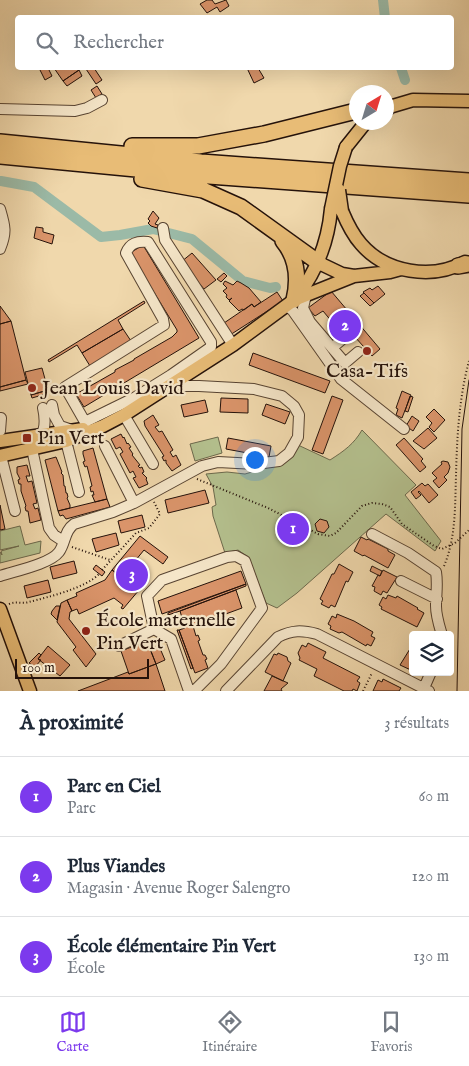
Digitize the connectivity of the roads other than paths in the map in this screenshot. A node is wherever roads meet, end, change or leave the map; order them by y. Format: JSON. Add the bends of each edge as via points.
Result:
{"nodes":[{"id":1,"x":102,"y":100,"type":"dead end"},
{"id":2,"x":441,"y":101,"type":"junction"},
{"id":3,"x":469,"y":101,"type":"edge"},
{"id":4,"x":394,"y":106,"type":"edge"},
{"id":5,"x":0,"y":110,"type":"edge"},
{"id":6,"x":469,"y":112,"type":"edge"},
{"id":7,"x":349,"y":113,"type":"edge"},
{"id":8,"x":360,"y":130,"type":"edge"},
{"id":9,"x":0,"y":142,"type":"edge"},
{"id":10,"x":18,"y":143,"type":"junction"},
{"id":11,"x":0,"y":158,"type":"edge"},
{"id":12,"x":469,"y":181,"type":"edge"},
{"id":13,"x":469,"y":195,"type":"edge"},
{"id":14,"x":0,"y":209,"type":"edge"},
{"id":15,"x":337,"y":210,"type":"junction"},
{"id":16,"x":274,"y":230,"type":"junction"},
{"id":17,"x":163,"y":231,"type":"dead end"},
{"id":18,"x":0,"y":249,"type":"edge"},
{"id":19,"x":465,"y":263,"type":"edge"},
{"id":20,"x":318,"y":264,"type":"junction"},
{"id":21,"x":401,"y":269,"type":"junction"},
{"id":22,"x":354,"y":276,"type":"junction"},
{"id":23,"x":295,"y":303,"type":"junction"},
{"id":24,"x":310,"y":322,"type":"junction"},
{"id":25,"x":345,"y":337,"type":"dead end"},
{"id":26,"x":232,"y":345,"type":"junction"},
{"id":27,"x":332,"y":348,"type":"junction"},
{"id":28,"x":358,"y":352,"type":"dead end"},
{"id":29,"x":176,"y":381,"type":"junction"},
{"id":30,"x":124,"y":415,"type":"junction"},
{"id":31,"x":1,"y":418,"type":"edge"},
{"id":32,"x":103,"y":426,"type":"junction"},
{"id":33,"x":82,"y":427,"type":"junction"},
{"id":34,"x":404,"y":429,"type":"dead end"},
{"id":35,"x":0,"y":431,"type":"edge"},
{"id":36,"x":41,"y":436,"type":"junction"},
{"id":37,"x":0,"y":441,"type":"edge"},
{"id":38,"x":66,"y":441,"type":"junction"},
{"id":39,"x":105,"y":446,"type":"dead end"},
{"id":40,"x":32,"y":449,"type":"junction"},
{"id":41,"x":1,"y":456,"type":"edge"},
{"id":42,"x":153,"y":464,"type":"dead end"},
{"id":43,"x":79,"y":492,"type":"dead end"},
{"id":44,"x":134,"y":503,"type":"junction"},
{"id":45,"x":15,"y":512,"type":"dead end"},
{"id":46,"x":372,"y":534,"type":"dead end"},
{"id":47,"x":63,"y":541,"type":"junction"},
{"id":48,"x":0,"y":576,"type":"edge"},
{"id":49,"x":401,"y":581,"type":"dead end"},
{"id":50,"x":437,"y":599,"type":"junction"},
{"id":51,"x":2,"y":613,"type":"edge"},
{"id":52,"x":154,"y":628,"type":"junction"},
{"id":53,"x":441,"y":631,"type":"edge"},
{"id":54,"x":119,"y":646,"type":"dead end"},
{"id":55,"x":430,"y":676,"type":"edge"},
{"id":56,"x":426,"y":690,"type":"edge"},
{"id":57,"x":30,"y":691,"type":"edge"},
{"id":58,"x":189,"y":691,"type":"edge"},
{"id":59,"x":194,"y":691,"type":"edge"},
{"id":60,"x":226,"y":691,"type":"edge"}],
"edges":[{"from":1,"to":5,"type":"street","via":[[75,111]]},
{"from":2,"to":3,"type":"main road"},
{"from":2,"to":4,"type":"main road","via":[[413,100]]},
{"from":2,"to":6,"type":"main road"},
{"from":7,"to":10,"type":"highway","via":[[198,146]]},
{"from":8,"to":15,"type":"main road","bridge":true,"via":[[346,147],[340,166]]},
{"from":9,"to":10,"type":"highway"},
{"from":10,"to":12,"type":"highway","via":[[201,162]]},
{"from":11,"to":13,"type":"highway"},
{"from":11,"to":16,"type":"highway","via":[[203,190],[241,207]]},
{"from":14,"to":18,"type":"street","via":[[5,226]]},
{"from":15,"to":20,"type":"main road"},
{"from":15,"to":21,"type":"main road","via":[[362,246],[380,260]]},
{"from":16,"to":20,"type":"highway"},
{"from":16,"to":23,"type":"highway","via":[[296,262]]},
{"from":17,"to":26,"type":"street"},
{"from":19,"to":21,"type":"main road","via":[[430,272]]},
{"from":20,"to":22,"type":"main road"},
{"from":20,"to":23,"type":"main road"},
{"from":21,"to":22,"type":"main road"},
{"from":22,"to":23,"type":"main road"},
{"from":23,"to":24,"type":"street"},
{"from":23,"to":24,"type":"street","via":[[303,308]]},
{"from":23,"to":26,"type":"main road"},
{"from":23,"to":34,"type":"street","via":[[341,379]]},
{"from":24,"to":27,"type":"street"},
{"from":25,"to":27,"type":"street"},
{"from":26,"to":29,"type":"main road"},
{"from":27,"to":28,"type":"street","via":[[345,363]]},
{"from":29,"to":30,"type":"main road"},
{"from":29,"to":44,"type":"street","via":[[183,386],[254,390],[282,396],[300,415],[298,437],[289,453],[279,461],[256,464],[218,462],[202,466]]},
{"from":30,"to":32,"type":"main road"},
{"from":30,"to":42,"type":"street"},
{"from":31,"to":35,"type":"street"},
{"from":32,"to":33,"type":"main road"},
{"from":32,"to":38,"type":"main road"},
{"from":33,"to":33,"type":"street","via":[[134,398],[211,347],[212,342],[148,242],[140,241],[128,247],[126,253],[164,324],[65,387]]},
{"from":33,"to":36,"type":"main road"},
{"from":33,"to":36,"type":"street","via":[[60,426],[47,406]]},
{"from":36,"to":37,"type":"main road"},
{"from":36,"to":40,"type":"street"},
{"from":38,"to":40,"type":"main road"},
{"from":38,"to":43,"type":"street"},
{"from":39,"to":44,"type":"street"},
{"from":40,"to":41,"type":"main road"},
{"from":40,"to":47,"type":"street","via":[[49,528]]},
{"from":41,"to":45,"type":"street"},
{"from":44,"to":47,"type":"street","via":[[74,524],[68,528]]},
{"from":46,"to":50,"type":"street","via":[[436,572]]},
{"from":47,"to":48,"type":"street","via":[[58,553],[43,563]]},
{"from":49,"to":50,"type":"street"},
{"from":50,"to":53,"type":"street"},
{"from":51,"to":57,"type":"main road"},
{"from":52,"to":54,"type":"street"},
{"from":52,"to":58,"type":"street","via":[[171,639]]},
{"from":52,"to":59,"type":"street","via":[[147,596],[162,580],[227,557],[236,556],[245,561],[262,608],[220,664]]},
{"from":55,"to":56,"type":"street"},
{"from":56,"to":60,"type":"street","via":[[317,634],[301,630],[278,636]]}]}
